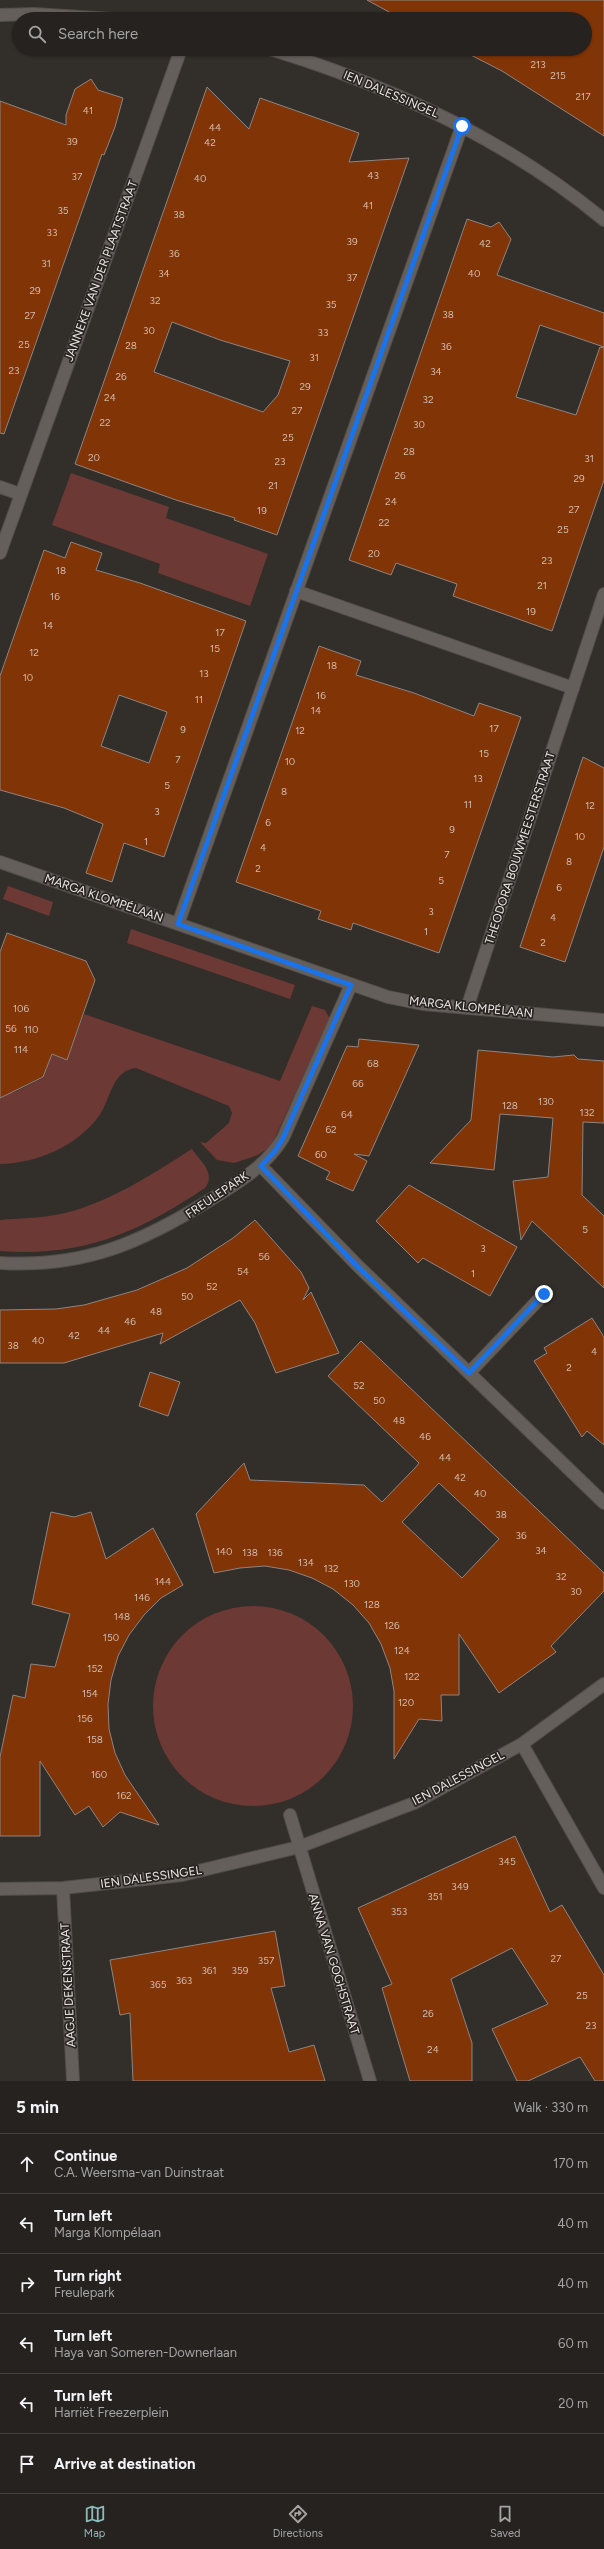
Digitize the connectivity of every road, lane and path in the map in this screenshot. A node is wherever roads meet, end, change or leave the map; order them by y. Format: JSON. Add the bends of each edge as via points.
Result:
{"nodes":[{"id":1,"x":0,"y":15,"type":"edge"},
{"id":2,"x":12,"y":15,"type":"edge"},
{"id":3,"x":178,"y":56,"type":"edge"},
{"id":4,"x":293,"y":56,"type":"edge"},
{"id":5,"x":462,"y":126,"type":"junction"},
{"id":6,"x":604,"y":220,"type":"edge"},
{"id":7,"x":0,"y":487,"type":"edge"},
{"id":8,"x":20,"y":494,"type":"junction"},
{"id":9,"x":0,"y":553,"type":"edge"},
{"id":10,"x":296,"y":591,"type":"junction"},
{"id":11,"x":604,"y":594,"type":"edge"},
{"id":12,"x":572,"y":688,"type":"junction"},
{"id":13,"x":0,"y":862,"type":"edge"},
{"id":14,"x":178,"y":924,"type":"junction"},
{"id":15,"x":351,"y":985,"type":"junction"},
{"id":16,"x":467,"y":1008,"type":"junction"},
{"id":17,"x":604,"y":1020,"type":"edge"},
{"id":18,"x":261,"y":1166,"type":"junction"},
{"id":19,"x":0,"y":1263,"type":"edge"},
{"id":20,"x":544,"y":1294,"type":"dead end"},
{"id":21,"x":469,"y":1373,"type":"junction"},
{"id":22,"x":604,"y":1503,"type":"edge"},
{"id":23,"x":604,"y":1684,"type":"edge"},
{"id":24,"x":522,"y":1744,"type":"junction"},
{"id":25,"x":290,"y":1815,"type":"dead end"},
{"id":26,"x":299,"y":1847,"type":"junction"},
{"id":27,"x":63,"y":1888,"type":"junction"},
{"id":28,"x":604,"y":1888,"type":"edge"},
{"id":29,"x":0,"y":1889,"type":"edge"},
{"id":30,"x":73,"y":2081,"type":"edge"},
{"id":31,"x":370,"y":2081,"type":"edge"}],
"edges":[{"from":1,"to":2,"type":"street"},
{"from":3,"to":8,"type":"street","name":"JANNEKE VAN DER PLAATSTRAAT"},
{"from":4,"to":5,"type":"street","name":"IEN DALESSINGEL","via":[[329,67],[397,94]]},
{"from":5,"to":6,"type":"street","name":"IEN DALESSINGEL","via":[[527,164]]},
{"from":5,"to":10,"type":"street"},
{"from":7,"to":8,"type":"street"},
{"from":8,"to":9,"type":"street","name":"JANNEKE VAN DER PLAATSTRAAT"},
{"from":10,"to":12,"type":"street"},
{"from":10,"to":14,"type":"street"},
{"from":11,"to":12,"type":"street","name":"THEODORA BOUWMEESTERSTRAAT"},
{"from":12,"to":16,"type":"street","name":"THEODORA BOUWMEESTERSTRAAT"},
{"from":13,"to":14,"type":"street","name":"MARGA KLOMPÉLAAN"},
{"from":14,"to":15,"type":"street","name":"MARGA KLOMPÉLAAN"},
{"from":15,"to":16,"type":"street","name":"MARGA KLOMPÉLAAN","via":[[423,1004]]},
{"from":15,"to":18,"type":"street","name":"FREULEPARK","via":[[283,1138]]},
{"from":16,"to":17,"type":"street","name":"MARGA KLOMPÉLAAN"},
{"from":18,"to":19,"type":"street","name":"FREULEPARK","via":[[184,1217],[135,1242],[68,1260]]},
{"from":18,"to":21,"type":"street","via":[[356,1265]]},
{"from":20,"to":21,"type":"street"},
{"from":21,"to":22,"type":"street"},
{"from":23,"to":24,"type":"street","name":"IEN DALESSINGEL"},
{"from":24,"to":26,"type":"street","name":"IEN DALESSINGEL","via":[[414,1803]]},
{"from":24,"to":28,"type":"street"},
{"from":25,"to":26,"type":"street"},
{"from":26,"to":27,"type":"street","name":"IEN DALESSINGEL","via":[[182,1875]]},
{"from":26,"to":31,"type":"street","name":"ANNA VAN GOGHSTRAAT"},
{"from":27,"to":29,"type":"street","name":"IEN DALESSINGEL"},
{"from":27,"to":30,"type":"street","name":"AAGJE DEKENSTRAAT"}]}
